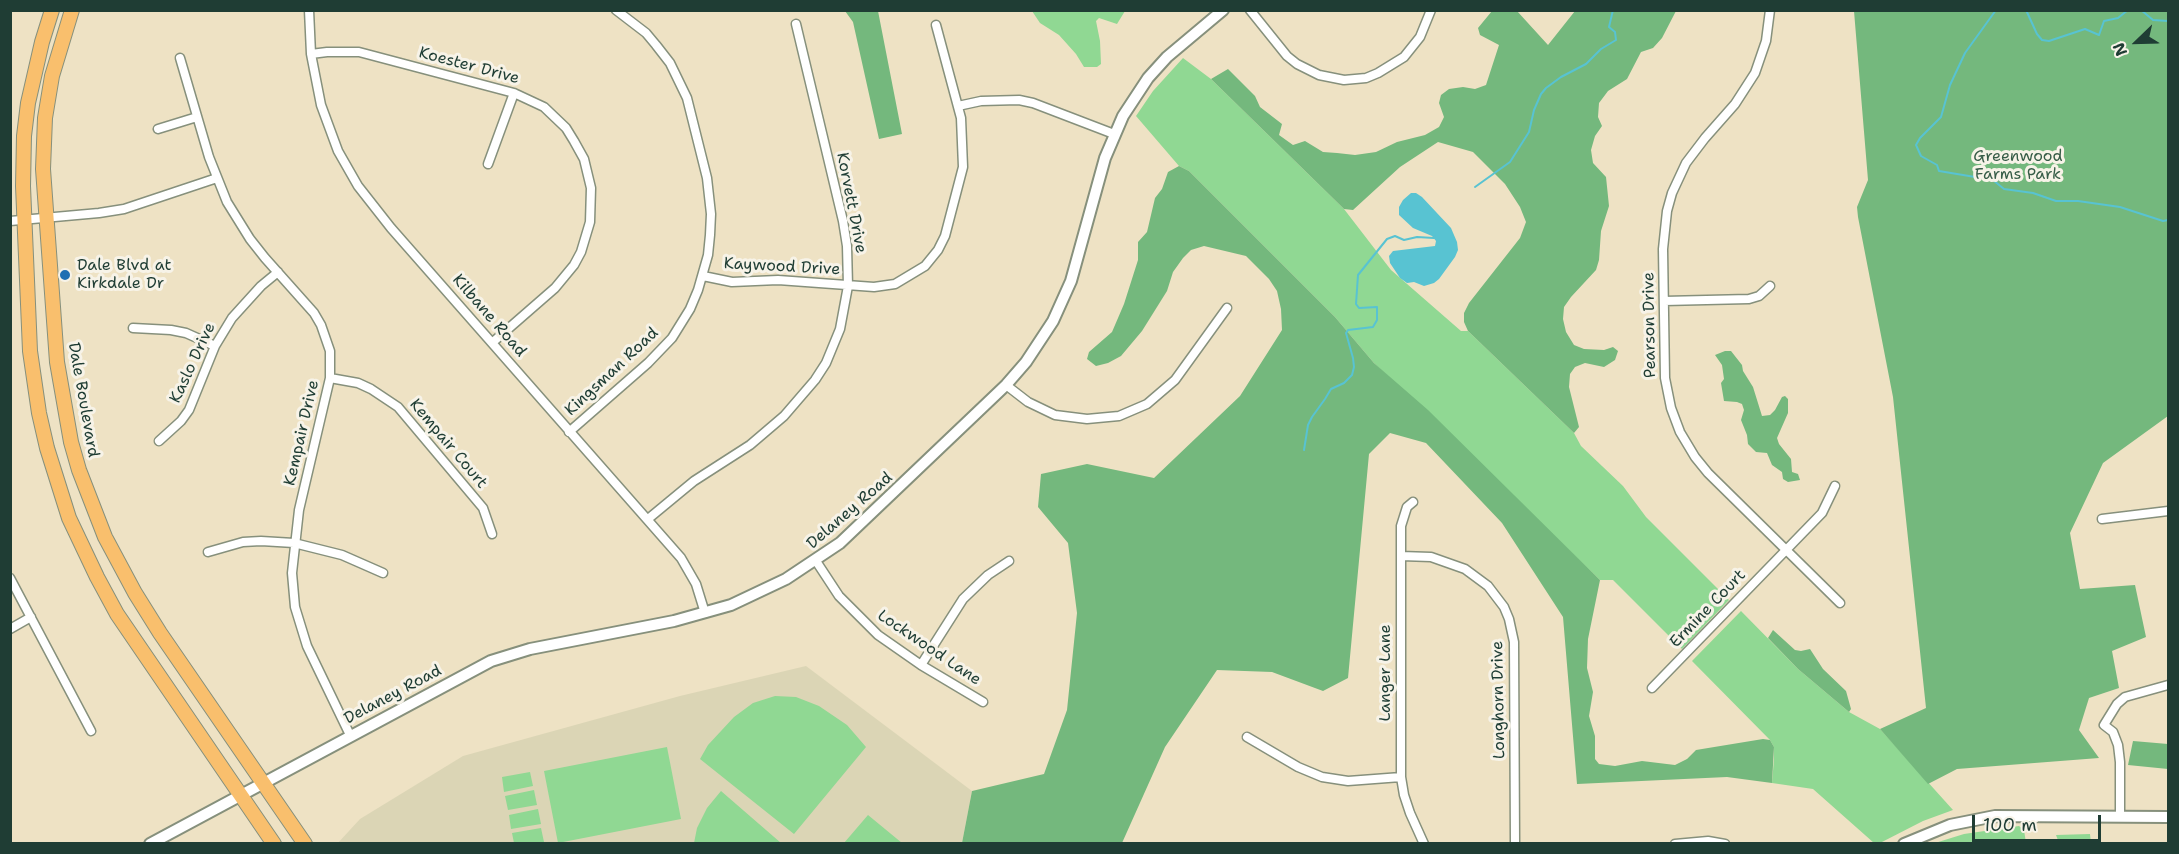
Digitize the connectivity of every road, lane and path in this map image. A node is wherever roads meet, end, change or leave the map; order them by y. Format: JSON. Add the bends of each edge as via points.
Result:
{"nodes":[{"id":1,"x":52,"y":10,"type":"edge"},
{"id":2,"x":72,"y":10,"type":"edge"},
{"id":3,"x":309,"y":10,"type":"edge"},
{"id":4,"x":616,"y":10,"type":"edge"},
{"id":5,"x":1223,"y":10,"type":"edge"},
{"id":6,"x":1250,"y":10,"type":"edge"},
{"id":7,"x":1431,"y":10,"type":"edge"},
{"id":8,"x":1770,"y":10,"type":"edge"},
{"id":9,"x":796,"y":24,"type":"dead end"},
{"id":10,"x":936,"y":25,"type":"dead end"},
{"id":11,"x":311,"y":54,"type":"junction"},
{"id":12,"x":180,"y":58,"type":"dead end"},
{"id":13,"x":514,"y":93,"type":"junction"},
{"id":14,"x":958,"y":106,"type":"junction"},
{"id":15,"x":197,"y":117,"type":"junction"},
{"id":16,"x":159,"y":129,"type":"dead end"},
{"id":17,"x":1114,"y":134,"type":"junction"},
{"id":18,"x":488,"y":164,"type":"dead end"},
{"id":19,"x":217,"y":178,"type":"junction"},
{"id":20,"x":46,"y":218,"type":"junction"},
{"id":21,"x":17,"y":221,"type":"edge"},
{"id":22,"x":278,"y":272,"type":"junction"},
{"id":23,"x":703,"y":276,"type":"junction"},
{"id":24,"x":848,"y":286,"type":"junction"},
{"id":25,"x":1770,"y":286,"type":"dead end"},
{"id":26,"x":1664,"y":301,"type":"junction"},
{"id":27,"x":1227,"y":308,"type":"dead end"},
{"id":28,"x":133,"y":328,"type":"dead end"},
{"id":29,"x":493,"y":342,"type":"junction"},
{"id":30,"x":215,"y":346,"type":"junction"},
{"id":31,"x":330,"y":378,"type":"junction"},
{"id":32,"x":1006,"y":385,"type":"junction"},
{"id":33,"x":569,"y":432,"type":"junction"},
{"id":34,"x":159,"y":441,"type":"dead end"},
{"id":35,"x":1835,"y":486,"type":"dead end"},
{"id":36,"x":1413,"y":502,"type":"dead end"},
{"id":37,"x":2169,"y":512,"type":"edge"},
{"id":38,"x":648,"y":519,"type":"junction"},
{"id":39,"x":2102,"y":519,"type":"dead end"},
{"id":40,"x":492,"y":534,"type":"dead end"},
{"id":41,"x":294,"y":543,"type":"junction"},
{"id":42,"x":1785,"y":551,"type":"junction"},
{"id":43,"x":208,"y":552,"type":"dead end"},
{"id":44,"x":1401,"y":556,"type":"junction"},
{"id":45,"x":816,"y":561,"type":"junction"},
{"id":46,"x":1009,"y":561,"type":"dead end"},
{"id":47,"x":383,"y":573,"type":"dead end"},
{"id":48,"x":10,"y":578,"type":"edge"},
{"id":49,"x":1840,"y":603,"type":"dead end"},
{"id":50,"x":705,"y":613,"type":"junction"},
{"id":51,"x":31,"y":617,"type":"junction"},
{"id":52,"x":10,"y":628,"type":"edge"},
{"id":53,"x":921,"y":665,"type":"junction"},
{"id":54,"x":2169,"y":685,"type":"edge"},
{"id":55,"x":1653,"y":688,"type":"dead end"},
{"id":56,"x":983,"y":702,"type":"dead end"},
{"id":57,"x":91,"y":731,"type":"dead end"},
{"id":58,"x":350,"y":735,"type":"junction"},
{"id":59,"x":1246,"y":737,"type":"dead end"},
{"id":60,"x":1401,"y":777,"type":"junction"},
{"id":61,"x":263,"y":782,"type":"junction"},
{"id":62,"x":240,"y":794,"type":"junction"},
{"id":63,"x":2120,"y":816,"type":"junction"},
{"id":64,"x":2169,"y":817,"type":"edge"},
{"id":65,"x":150,"y":843,"type":"edge"},
{"id":66,"x":274,"y":843,"type":"edge"},
{"id":67,"x":305,"y":843,"type":"edge"},
{"id":68,"x":1424,"y":843,"type":"edge"},
{"id":69,"x":1515,"y":843,"type":"edge"},
{"id":70,"x":1675,"y":843,"type":"edge"},
{"id":71,"x":1725,"y":843,"type":"edge"},
{"id":72,"x":1904,"y":843,"type":"edge"}],
"edges":[{"from":1,"to":21,"type":"main road","via":[[28,103]]},
{"from":2,"to":20,"type":"main road","name":"Dale Boulevard","via":[[56,58],[45,118]]},
{"from":3,"to":11,"type":"street","name":"Kilbane Road"},
{"from":4,"to":23,"type":"street","name":"Kingsman Road","via":[[656,45],[687,98],[710,194],[710,235]]},
{"from":5,"to":17,"type":"street","name":"Delaney Road","via":[[1153,72]]},
{"from":6,"to":7,"type":"street","via":[[1297,64],[1319,75],[1344,80],[1366,78],[1404,57],[1420,37]]},
{"from":8,"to":26,"type":"street","name":"Pearson Drive","via":[[1762,55],[1747,87],[1698,145],[1672,193],[1664,232]]},
{"from":9,"to":24,"type":"street","name":"Korvett Drive","via":[[843,221]]},
{"from":10,"to":14,"type":"street","name":"Kaywood Drive"},
{"from":11,"to":13,"type":"street","name":"Koester Drive","via":[[359,52]]},
{"from":11,"to":29,"type":"street","name":"Kilbane Road","via":[[328,128],[358,186]]},
{"from":12,"to":15,"type":"street","name":"Kempair Drive"},
{"from":13,"to":18,"type":"street"},
{"from":13,"to":29,"type":"street","name":"Koester Drive","via":[[544,107],[566,128],[589,173],[592,205],[584,244],[570,271]]},
{"from":14,"to":17,"type":"street","via":[[1019,100]]},
{"from":14,"to":24,"type":"street","name":"Kaywood Drive","via":[[963,167],[939,250],[917,273],[895,284]]},
{"from":15,"to":16,"type":"street"},
{"from":15,"to":19,"type":"street","name":"Kempair Drive"},
{"from":17,"to":32,"type":"street","name":"Delaney Road","via":[[1064,299],[1040,342]]},
{"from":19,"to":20,"type":"street","via":[[124,209]]},
{"from":19,"to":22,"type":"street","name":"Kempair Drive","via":[[241,226]]},
{"from":20,"to":21,"type":"street"},
{"from":20,"to":61,"type":"main road","name":"Dale Boulevard","via":[[63,398],[76,460],[93,508],[135,593]]},
{"from":21,"to":62,"type":"main road","via":[[34,386],[46,448],[69,518],[117,614]]},
{"from":22,"to":30,"type":"street","name":"Kaslo Drive","via":[[232,318]]},
{"from":22,"to":31,"type":"street","name":"Kempair Drive","via":[[321,325],[330,351]]},
{"from":23,"to":24,"type":"street","name":"Kaywood Drive","via":[[732,282],[778,280]]},
{"from":23,"to":33,"type":"street","name":"Kingsman Road","via":[[690,309],[672,338]]},
{"from":24,"to":38,"type":"street","name":"Korvett Drive","via":[[834,345],[800,399],[750,446],[694,481]]},
{"from":25,"to":26,"type":"street","via":[[1760,296],[1749,299]]},
{"from":26,"to":42,"type":"street","name":"Pearson Drive","via":[[1665,378],[1680,432],[1708,473]]},
{"from":27,"to":32,"type":"street","via":[[1175,380],[1146,404],[1119,416],[1087,419],[1055,415],[1028,402]]},
{"from":28,"to":30,"type":"street","via":[[186,333]]},
{"from":29,"to":33,"type":"street","name":"Kilbane Road"},
{"from":30,"to":34,"type":"street","name":"Kaslo Drive","via":[[189,410]]},
{"from":31,"to":40,"type":"street","name":"Kempair Court","via":[[358,383],[398,407],[483,508]]},
{"from":31,"to":41,"type":"street","name":"Kempair Drive"},
{"from":32,"to":45,"type":"street","name":"Delaney Road","via":[[861,526]]},
{"from":33,"to":38,"type":"street","name":"Kilbane Road"},
{"from":35,"to":42,"type":"street","name":"Ermine Court","via":[[1822,513]]},
{"from":36,"to":44,"type":"street","name":"Langer Lane","via":[[1403,515]]},
{"from":37,"to":39,"type":"street"},
{"from":38,"to":50,"type":"street","name":"Kilbane Road","via":[[689,570]]},
{"from":41,"to":43,"type":"street","via":[[243,542]]},
{"from":41,"to":47,"type":"street","via":[[342,555]]},
{"from":41,"to":58,"type":"street","name":"Kempair Drive","via":[[292,586],[300,627]]},
{"from":42,"to":49,"type":"street","name":"Pearson Drive"},
{"from":42,"to":55,"type":"street","name":"Ermine Court"},
{"from":44,"to":60,"type":"street","name":"Langer Lane"},
{"from":44,"to":69,"type":"street","name":"Longhorn Drive","via":[[1431,557],[1465,569],[1488,586],[1509,619],[1514,642]]},
{"from":45,"to":50,"type":"street","name":"Delaney Road","via":[[757,594]]},
{"from":45,"to":53,"type":"street","name":"Lockwood Lane","via":[[859,618]]},
{"from":46,"to":53,"type":"street","via":[[963,598]]},
{"from":48,"to":51,"type":"street"},
{"from":50,"to":58,"type":"street","name":"Delaney Road","via":[[549,644],[501,658]]},
{"from":51,"to":52,"type":"street"},
{"from":51,"to":57,"type":"street"},
{"from":53,"to":56,"type":"street","name":"Lockwood Lane"},
{"from":54,"to":63,"type":"street","via":[[2125,697],[2104,725],[2113,732],[2118,745]]},
{"from":58,"to":61,"type":"street","name":"Delaney Road"},
{"from":59,"to":60,"type":"street","via":[[1322,777],[1348,781]]},
{"from":60,"to":68,"type":"street","name":"Langer Lane","via":[[1410,813]]},
{"from":61,"to":62,"type":"street","name":"Delaney Road"},
{"from":61,"to":67,"type":"main road","name":"Dale Boulevard"},
{"from":62,"to":65,"type":"street","name":"Delaney Road"},
{"from":62,"to":66,"type":"main road"},
{"from":63,"to":64,"type":"street"},
{"from":63,"to":72,"type":"street","via":[[1995,816],[1937,829]]},
{"from":70,"to":71,"type":"street"}]}
